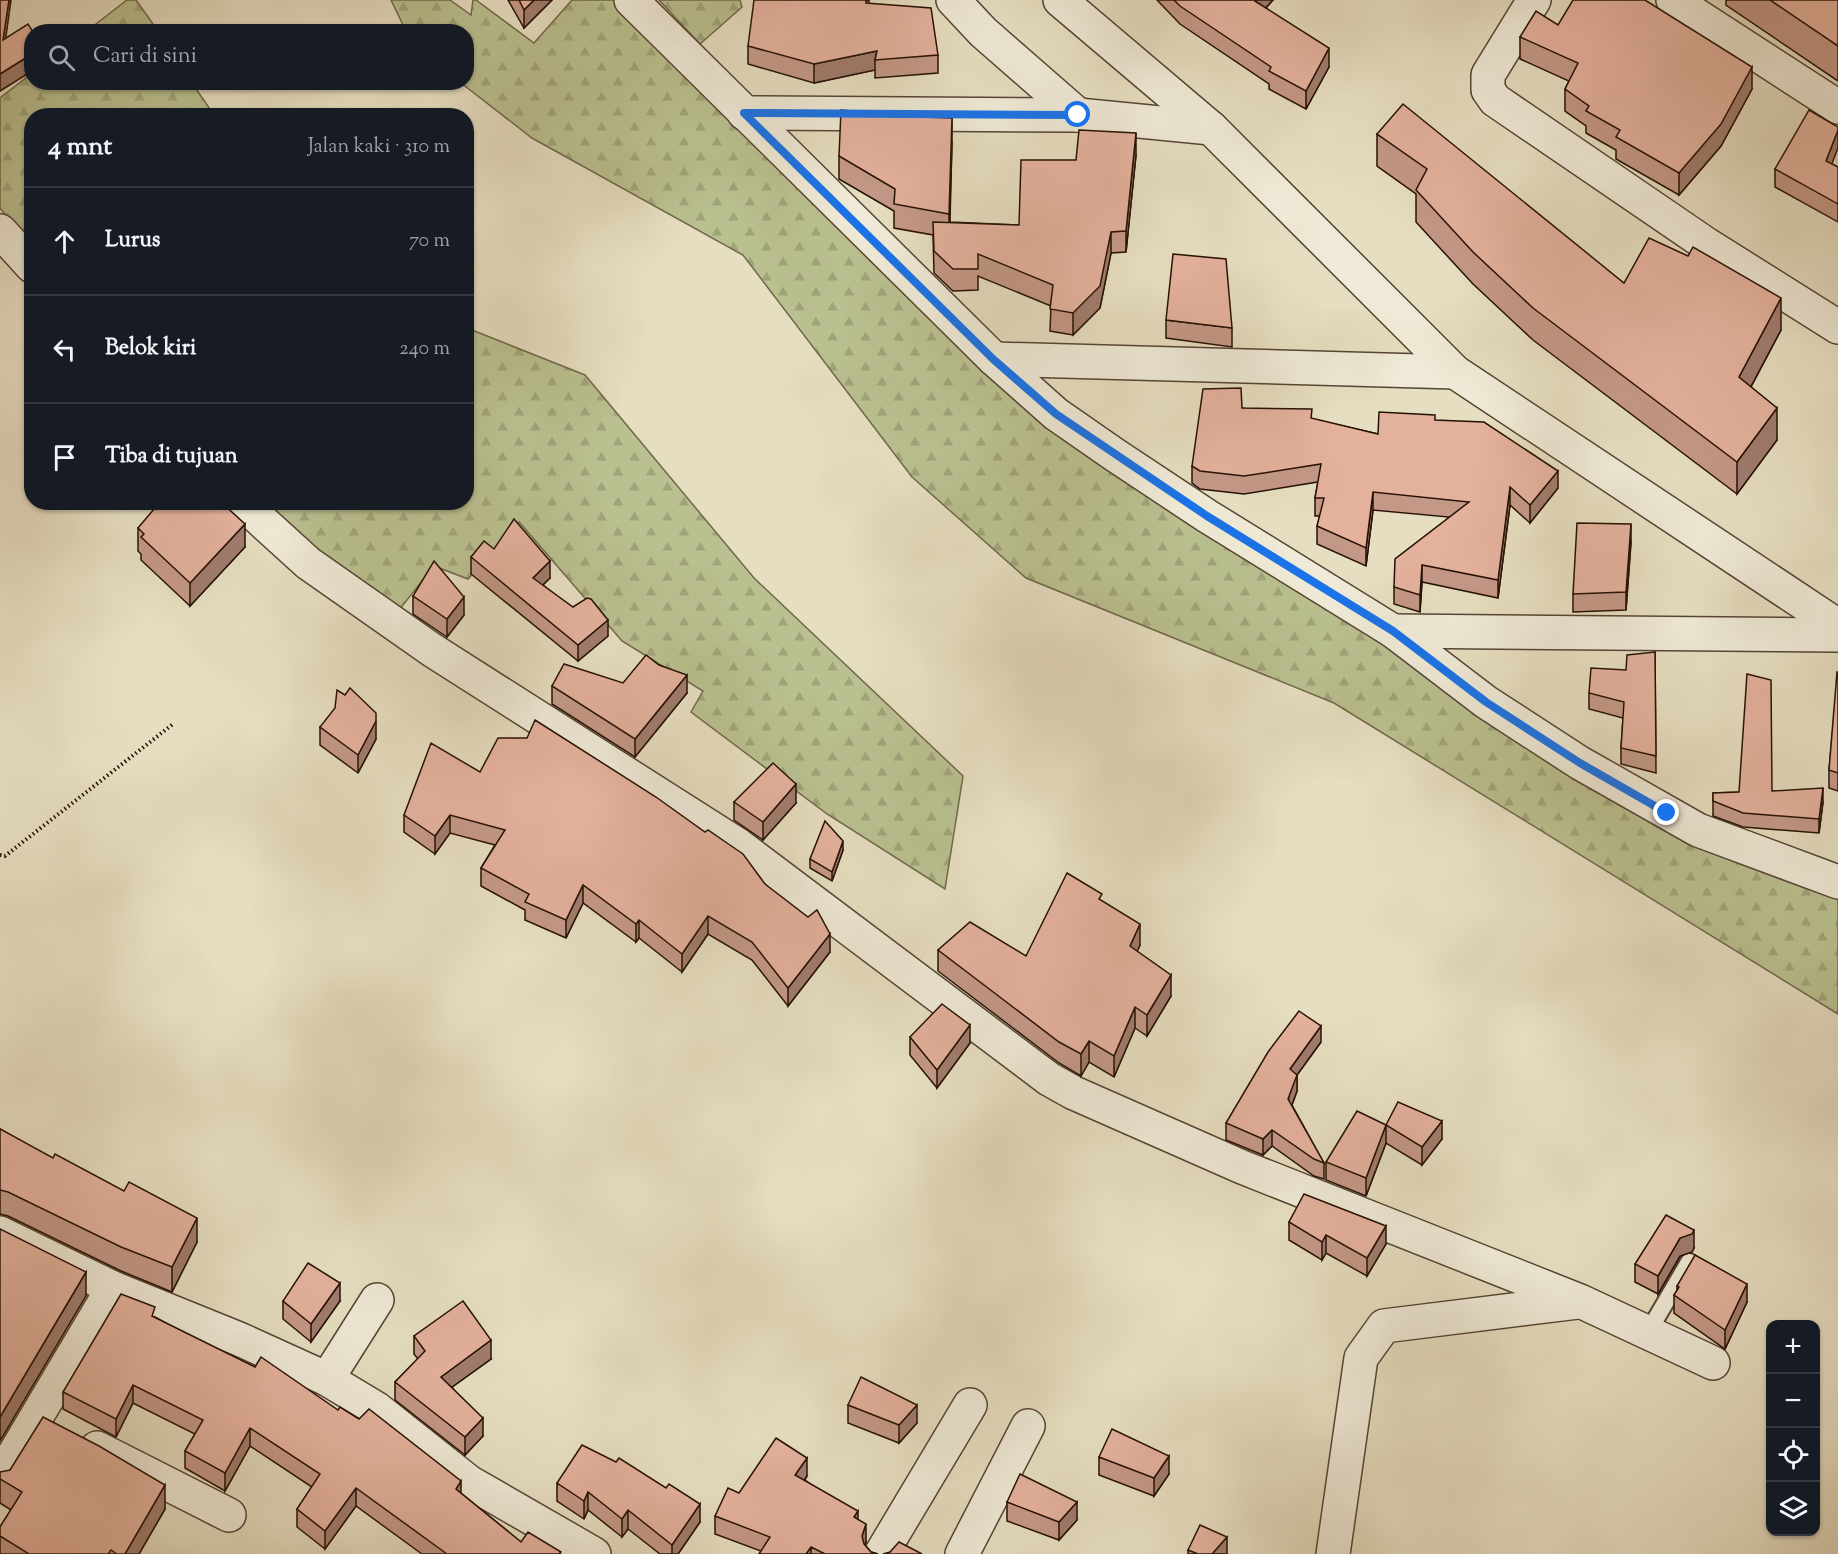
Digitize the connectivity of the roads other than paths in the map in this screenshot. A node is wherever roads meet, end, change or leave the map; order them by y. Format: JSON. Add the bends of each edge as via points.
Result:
{"nodes":[{"id":1,"x":632,"y":0,"type":"edge"},
{"id":2,"x":952,"y":0,"type":"edge"},
{"id":3,"x":1060,"y":0,"type":"edge"},
{"id":4,"x":1534,"y":0,"type":"edge"},
{"id":5,"x":1690,"y":4,"type":"edge"},
{"id":6,"x":1838,"y":107,"type":"edge"},
{"id":7,"x":744,"y":113,"type":"junction"},
{"id":8,"x":1078,"y":115,"type":"junction"},
{"id":9,"x":1211,"y":128,"type":"junction"},
{"id":10,"x":0,"y":231,"type":"edge"},
{"id":11,"x":24,"y":257,"type":"edge"},
{"id":12,"x":1838,"y":327,"type":"edge"},
{"id":13,"x":993,"y":359,"type":"junction"},
{"id":14,"x":1455,"y":372,"type":"junction"},
{"id":15,"x":250,"y":510,"type":"edge"},
{"id":16,"x":1838,"y":626,"type":"edge"},
{"id":17,"x":1393,"y":631,"type":"junction"},
{"id":18,"x":1838,"y":635,"type":"edge"},
{"id":19,"x":1838,"y":882,"type":"edge"},
{"id":20,"x":0,"y":1233,"type":"edge"},
{"id":21,"x":1689,"y":1262,"type":"edge"},
{"id":22,"x":114,"y":1288,"type":"junction"},
{"id":23,"x":377,"y":1300,"type":"dead end"},
{"id":24,"x":1580,"y":1301,"type":"junction"},
{"id":25,"x":1647,"y":1334,"type":"junction"},
{"id":26,"x":1713,"y":1363,"type":"dead end"},
{"id":27,"x":327,"y":1379,"type":"junction"},
{"id":28,"x":970,"y":1405,"type":"dead end"},
{"id":29,"x":36,"y":1418,"type":"junction"},
{"id":30,"x":1028,"y":1426,"type":"dead end"},
{"id":31,"x":0,"y":1478,"type":"edge"},
{"id":32,"x":229,"y":1515,"type":"dead end"},
{"id":33,"x":588,"y":1552,"type":"edge"},
{"id":34,"x":881,"y":1554,"type":"edge"},
{"id":35,"x":962,"y":1554,"type":"edge"},
{"id":36,"x":1333,"y":1554,"type":"edge"}],
"edges":[{"from":1,"to":7,"type":"street"},
{"from":2,"to":8,"type":"street"},
{"from":3,"to":9,"type":"street"},
{"from":4,"to":12,"type":"street","via":[[1488,75],[1488,90],[1495,100],[1706,244]]},
{"from":5,"to":6,"type":"street"},
{"from":7,"to":8,"type":"street"},
{"from":7,"to":13,"type":"street"},
{"from":8,"to":9,"type":"street"},
{"from":9,"to":14,"type":"street"},
{"from":10,"to":11,"type":"street"},
{"from":13,"to":14,"type":"street"},
{"from":13,"to":17,"type":"street","via":[[1056,414],[1115,455]]},
{"from":14,"to":16,"type":"street"},
{"from":15,"to":24,"type":"street","via":[[308,563],[432,650],[738,845],[1049,1079],[1242,1167]]},
{"from":17,"to":18,"type":"street"},
{"from":17,"to":19,"type":"street","via":[[1486,702],[1580,763],[1698,830]]},
{"from":20,"to":22,"type":"street"},
{"from":21,"to":25,"type":"lane"},
{"from":22,"to":27,"type":"street"},
{"from":22,"to":29,"type":"street"},
{"from":23,"to":27,"type":"street"},
{"from":24,"to":25,"type":"street"},
{"from":24,"to":36,"type":"street","via":[[1384,1326],[1361,1358]]},
{"from":25,"to":26,"type":"street"},
{"from":27,"to":33,"type":"street","via":[[376,1409],[469,1482]]},
{"from":28,"to":34,"type":"street"},
{"from":29,"to":31,"type":"street"},
{"from":29,"to":32,"type":"street"},
{"from":30,"to":35,"type":"street"}]}
